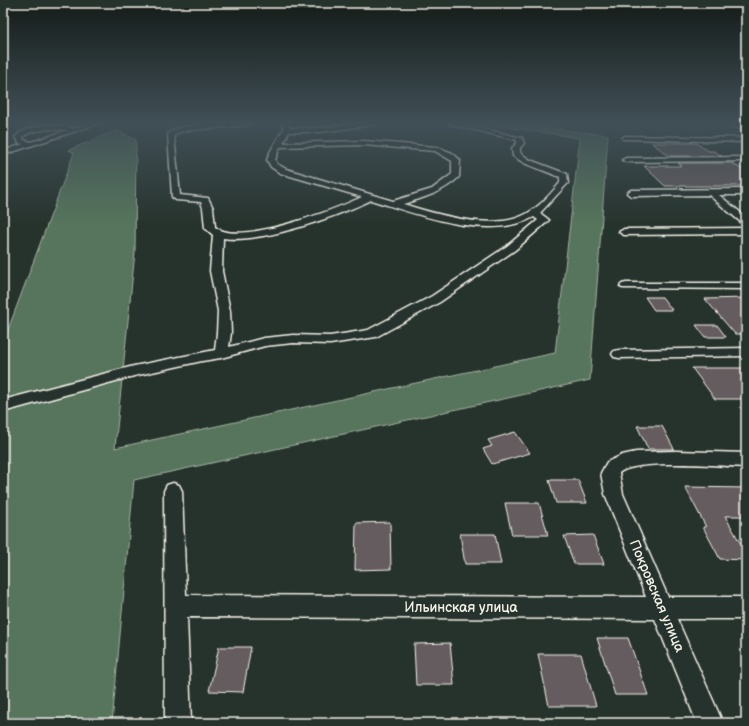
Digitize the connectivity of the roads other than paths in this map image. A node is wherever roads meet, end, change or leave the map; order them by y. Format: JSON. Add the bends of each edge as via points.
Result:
{"nodes":[{"id":1,"x":173,"y":157,"type":"edge"},
{"id":2,"x":271,"y":157,"type":"edge"},
{"id":3,"x":452,"y":157,"type":"edge"},
{"id":4,"x":519,"y":157,"type":"edge"},
{"id":5,"x":746,"y":159,"type":"edge"},
{"id":6,"x":626,"y":160,"type":"dead end"},
{"id":7,"x":710,"y":192,"type":"junction"},
{"id":8,"x":746,"y":192,"type":"edge"},
{"id":9,"x":631,"y":193,"type":"dead end"},
{"id":10,"x":370,"y":197,"type":"junction"},
{"id":11,"x":392,"y":204,"type":"junction"},
{"id":12,"x":534,"y":213,"type":"junction"},
{"id":13,"x":746,"y":222,"type":"edge"},
{"id":14,"x":746,"y":231,"type":"edge"},
{"id":15,"x":624,"y":232,"type":"dead end"},
{"id":16,"x":218,"y":234,"type":"junction"},
{"id":17,"x":626,"y":286,"type":"dead end"},
{"id":18,"x":746,"y":286,"type":"edge"},
{"id":19,"x":746,"y":352,"type":"edge"},
{"id":20,"x":221,"y":354,"type":"junction"},
{"id":21,"x":620,"y":354,"type":"dead end"},
{"id":22,"x":3,"y":406,"type":"edge"},
{"id":23,"x":746,"y":460,"type":"edge"},
{"id":24,"x":172,"y":491,"type":"dead end"},
{"id":25,"x":176,"y":606,"type":"junction"},
{"id":26,"x":663,"y":608,"type":"junction"},
{"id":27,"x":746,"y":608,"type":"edge"},
{"id":28,"x":178,"y":723,"type":"edge"},
{"id":29,"x":710,"y":723,"type":"edge"}],
"edges":[{"from":1,"to":16,"type":"street","via":[[176,197],[205,200],[210,228]]},
{"from":2,"to":10,"type":"street","via":[[274,166],[283,171]]},
{"from":3,"to":11,"type":"street","via":[[456,160],[456,176],[448,184]]},
{"from":4,"to":12,"type":"street","via":[[564,176],[564,183]]},
{"from":5,"to":6,"type":"street"},
{"from":7,"to":8,"type":"street"},
{"from":7,"to":9,"type":"street"},
{"from":7,"to":13,"type":"street"},
{"from":10,"to":11,"type":"street"},
{"from":10,"to":16,"type":"street","via":[[360,203],[295,225],[256,234]]},
{"from":11,"to":12,"type":"street","via":[[461,222],[491,225],[523,219]]},
{"from":12,"to":20,"type":"street","via":[[544,220],[512,248],[436,299],[371,334],[330,340],[293,339],[264,342]]},
{"from":14,"to":15,"type":"street"},
{"from":16,"to":20,"type":"street","via":[[216,271],[224,311]]},
{"from":17,"to":18,"type":"street"},
{"from":19,"to":21,"type":"street"},
{"from":20,"to":22,"type":"street","via":[[134,371]]},
{"from":23,"to":26,"type":"street","name":"Покровская улица","via":[[641,458],[618,463],[612,468],[610,473],[614,494]]},
{"from":24,"to":25,"type":"street"},
{"from":25,"to":26,"type":"street","name":"Ильинская улица"},
{"from":25,"to":28,"type":"street"},
{"from":26,"to":27,"type":"street","name":"Ильинская улица"},
{"from":26,"to":29,"type":"street","name":"Покровская улица"}]}
